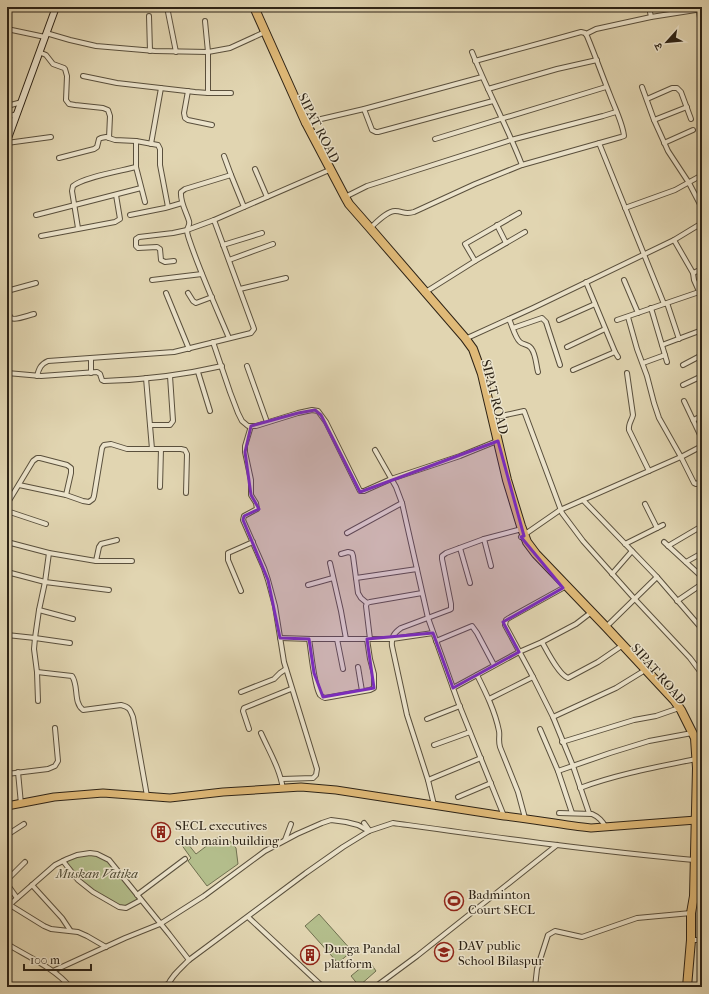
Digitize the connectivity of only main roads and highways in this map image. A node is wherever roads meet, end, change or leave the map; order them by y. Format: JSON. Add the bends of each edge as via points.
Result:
{"nodes":[{"id":1,"x":248,"y":7,"type":"edge"},
{"id":2,"x":254,"y":7,"type":"edge"},
{"id":3,"x":263,"y":33,"type":"junction"},
{"id":4,"x":304,"y":123,"type":"junction"},
{"id":5,"x":424,"y":293,"type":"junction"},
{"id":6,"x":464,"y":339,"type":"junction"},
{"id":7,"x":496,"y":442,"type":"junction"},
{"id":8,"x":521,"y":534,"type":"junction"},
{"id":9,"x":605,"y":628,"type":"junction"},
{"id":10,"x":678,"y":709,"type":"junction"},
{"id":11,"x":698,"y":754,"type":"edge"},
{"id":12,"x":7,"y":806,"type":"edge"},
{"id":13,"x":696,"y":820,"type":"junction"},
{"id":14,"x":698,"y":844,"type":"edge"},
{"id":15,"x":696,"y":940,"type":"edge"},
{"id":16,"x":687,"y":987,"type":"edge"},
{"id":17,"x":692,"y":987,"type":"edge"}],
"edges":[{"from":1,"to":3,"type":"highway","name":"SIPAT ROAD"},
{"from":2,"to":3,"type":"highway","name":"SIPAT ROAD"},
{"from":3,"to":4,"type":"highway","name":"SIPAT ROAD"},
{"from":4,"to":5,"type":"highway","name":"SIPAT ROAD","via":[[349,204]]},
{"from":4,"to":5,"type":"highway","name":"SIPAT ROAD","via":[[339,194],[364,228]]},
{"from":5,"to":6,"type":"highway","name":"SIPAT ROAD"},
{"from":6,"to":7,"type":"highway","name":"SIPAT ROAD","via":[[477,368]]},
{"from":6,"to":7,"type":"highway","name":"SIPAT ROAD","via":[[473,349],[482,374]]},
{"from":7,"to":8,"type":"highway","name":"SIPAT ROAD","via":[[498,463]]},
{"from":8,"to":9,"type":"highway","name":"SIPAT ROAD","via":[[536,554]]},
{"from":8,"to":9,"type":"highway","name":"SIPAT ROAD","via":[[532,554]]},
{"from":9,"to":10,"type":"highway","name":"SIPAT ROAD"},
{"from":9,"to":10,"type":"highway","name":"SIPAT ROAD","via":[[674,700]]},
{"from":10,"to":11,"type":"highway","name":"SIPAT ROAD"},
{"from":11,"to":13,"type":"highway"},
{"from":12,"to":13,"type":"main road","via":[[54,797],[103,793],[170,798],[301,787],[336,790],[575,827]]},
{"from":13,"to":14,"type":"highway"},
{"from":14,"to":15,"type":"highway","via":[[694,860],[693,913]]},
{"from":15,"to":16,"type":"highway"},
{"from":15,"to":17,"type":"highway"}]}
